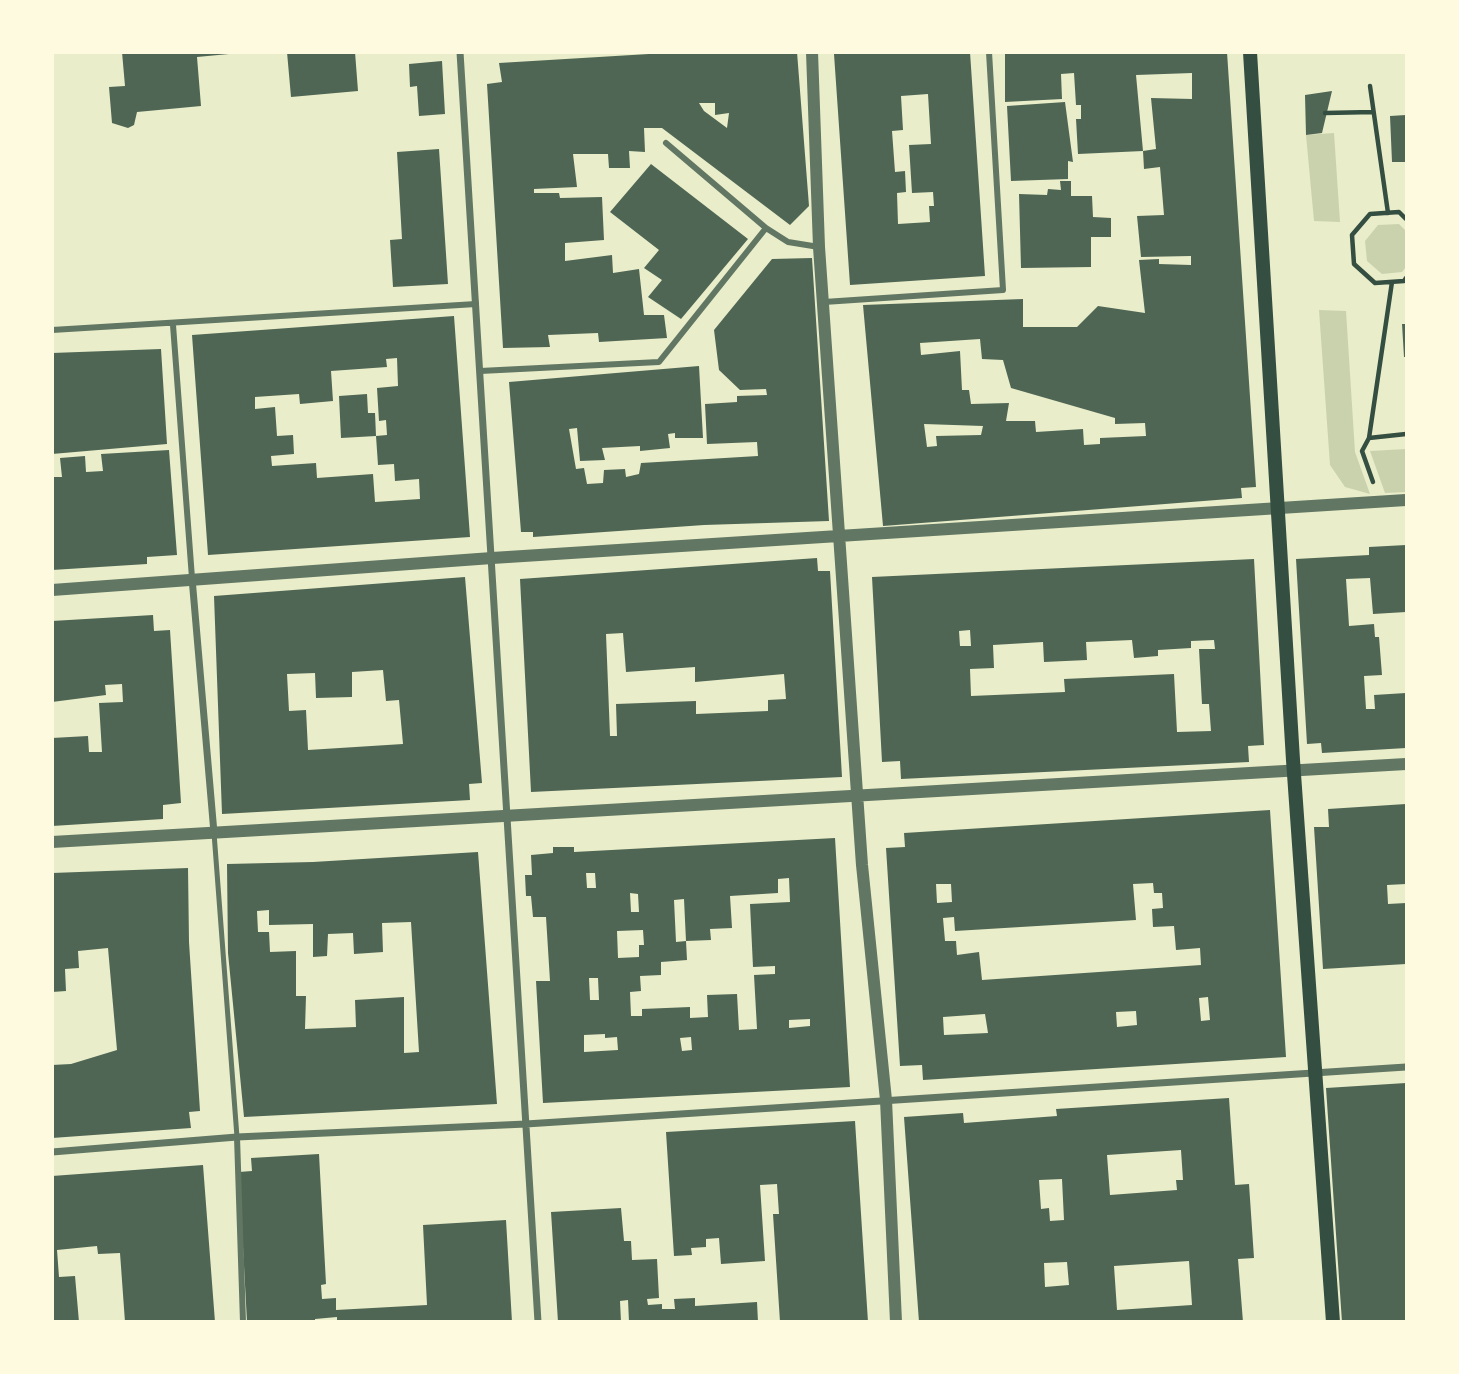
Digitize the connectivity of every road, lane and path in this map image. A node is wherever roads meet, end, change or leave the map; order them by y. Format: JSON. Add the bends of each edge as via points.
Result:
{"nodes":[{"id":1,"x":460,"y":52,"type":"edge"},
{"id":2,"x":812,"y":52,"type":"edge"},
{"id":3,"x":989,"y":52,"type":"edge"},
{"id":4,"x":1250,"y":52,"type":"edge"},
{"id":5,"x":1370,"y":86,"type":"dead end"},
{"id":6,"x":1373,"y":112,"type":"junction"},
{"id":7,"x":1325,"y":113,"type":"dead end"},
{"id":8,"x":666,"y":143,"type":"dead end"},
{"id":9,"x":1388,"y":213,"type":"junction"},
{"id":10,"x":1406,"y":219,"type":"edge"},
{"id":11,"x":766,"y":228,"type":"junction"},
{"id":12,"x":819,"y":247,"type":"junction"},
{"id":13,"x":1406,"y":278,"type":"edge"},
{"id":14,"x":1392,"y":282,"type":"junction"},
{"id":15,"x":823,"y":302,"type":"junction"},
{"id":16,"x":476,"y":304,"type":"junction"},
{"id":17,"x":173,"y":325,"type":"junction"},
{"id":18,"x":52,"y":330,"type":"edge"},
{"id":19,"x":480,"y":371,"type":"junction"},
{"id":20,"x":1406,"y":434,"type":"edge"},
{"id":21,"x":1369,"y":438,"type":"junction"},
{"id":22,"x":1377,"y":494,"type":"dead end"},
{"id":23,"x":1406,"y":500,"type":"edge"},
{"id":24,"x":1278,"y":508,"type":"junction"},
{"id":25,"x":839,"y":536,"type":"junction"},
{"id":26,"x":492,"y":558,"type":"junction"},
{"id":27,"x":192,"y":578,"type":"junction"},
{"id":28,"x":52,"y":590,"type":"edge"},
{"id":29,"x":1406,"y":764,"type":"edge"},
{"id":30,"x":1294,"y":773,"type":"junction"},
{"id":31,"x":857,"y":797,"type":"junction"},
{"id":32,"x":507,"y":817,"type":"junction"},
{"id":33,"x":214,"y":833,"type":"junction"},
{"id":34,"x":52,"y":842,"type":"edge"},
{"id":35,"x":1406,"y":1066,"type":"edge"},
{"id":36,"x":1316,"y":1072,"type":"junction"},
{"id":37,"x":886,"y":1100,"type":"junction"},
{"id":38,"x":526,"y":1124,"type":"junction"},
{"id":39,"x":237,"y":1137,"type":"junction"},
{"id":40,"x":52,"y":1152,"type":"edge"},
{"id":41,"x":243,"y":1321,"type":"edge"},
{"id":42,"x":538,"y":1321,"type":"edge"},
{"id":43,"x":896,"y":1321,"type":"edge"},
{"id":44,"x":1334,"y":1321,"type":"edge"}],
"edges":[{"from":1,"to":16,"type":"street"},
{"from":2,"to":12,"type":"street"},
{"from":3,"to":15,"type":"street","via":[[1003,290]]},
{"from":4,"to":24,"type":"main road"},
{"from":5,"to":6,"type":"path"},
{"from":6,"to":7,"type":"path"},
{"from":6,"to":9,"type":"path"},
{"from":8,"to":11,"type":"street"},
{"from":9,"to":10,"type":"path","via":[[1399,212]]},
{"from":9,"to":14,"type":"path","via":[[1370,214],[1352,236],[1352,245],[1354,264],[1375,283]]},
{"from":11,"to":12,"type":"street","via":[[788,242]]},
{"from":11,"to":19,"type":"street","via":[[659,362]]},
{"from":12,"to":15,"type":"street"},
{"from":13,"to":14,"type":"path"},
{"from":14,"to":21,"type":"path"},
{"from":15,"to":25,"type":"street"},
{"from":16,"to":17,"type":"street"},
{"from":16,"to":19,"type":"street"},
{"from":17,"to":18,"type":"street"},
{"from":17,"to":27,"type":"street"},
{"from":19,"to":26,"type":"street"},
{"from":20,"to":21,"type":"path"},
{"from":21,"to":22,"type":"path","via":[[1363,451]]},
{"from":23,"to":24,"type":"street"},
{"from":24,"to":25,"type":"street"},
{"from":24,"to":30,"type":"main road"},
{"from":25,"to":26,"type":"street"},
{"from":25,"to":31,"type":"street"},
{"from":26,"to":27,"type":"street"},
{"from":26,"to":32,"type":"street"},
{"from":27,"to":28,"type":"street"},
{"from":27,"to":33,"type":"street"},
{"from":29,"to":30,"type":"street"},
{"from":30,"to":31,"type":"street"},
{"from":30,"to":36,"type":"main road"},
{"from":31,"to":32,"type":"street"},
{"from":31,"to":37,"type":"street"},
{"from":32,"to":33,"type":"street"},
{"from":32,"to":38,"type":"street"},
{"from":33,"to":34,"type":"street"},
{"from":33,"to":39,"type":"lane"},
{"from":35,"to":36,"type":"street"},
{"from":36,"to":37,"type":"street"},
{"from":36,"to":44,"type":"main road"},
{"from":37,"to":38,"type":"street"},
{"from":37,"to":43,"type":"street"},
{"from":38,"to":39,"type":"street"},
{"from":38,"to":42,"type":"street"},
{"from":39,"to":40,"type":"street"},
{"from":39,"to":41,"type":"street"}]}
